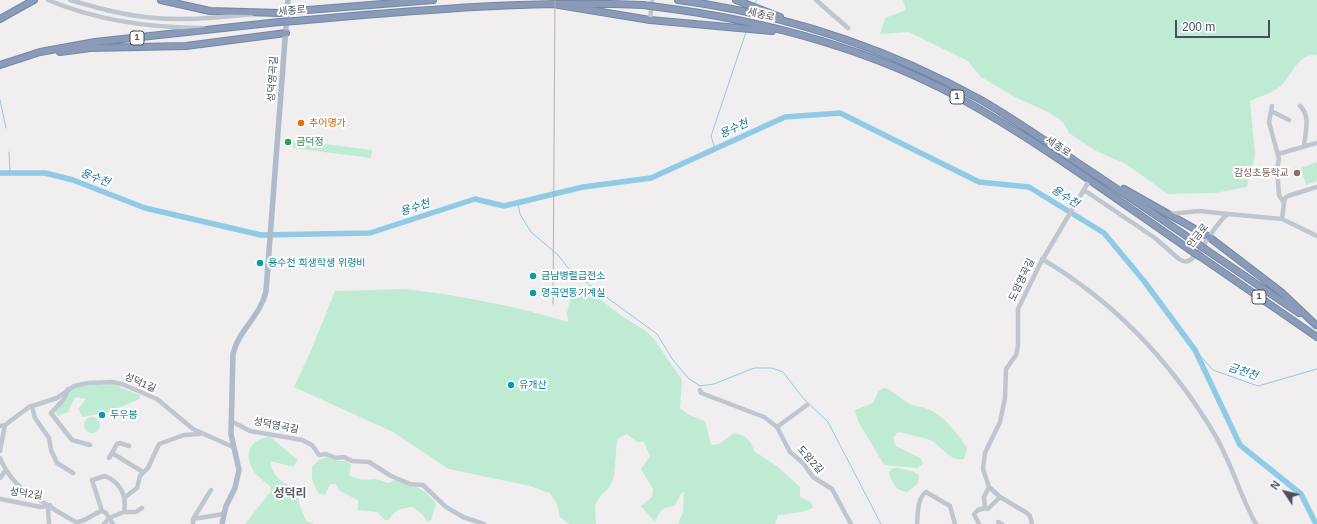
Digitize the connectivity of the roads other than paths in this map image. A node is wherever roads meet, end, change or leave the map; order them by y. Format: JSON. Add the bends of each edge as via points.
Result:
{"nodes":[{"id":1,"x":34,"y":0,"type":"edge"},
{"id":2,"x":48,"y":0,"type":"edge"},
{"id":3,"x":70,"y":0,"type":"edge"},
{"id":4,"x":161,"y":0,"type":"edge"},
{"id":5,"x":288,"y":0,"type":"edge"},
{"id":6,"x":391,"y":0,"type":"edge"},
{"id":7,"x":433,"y":0,"type":"edge"},
{"id":8,"x":652,"y":0,"type":"edge"},
{"id":9,"x":678,"y":0,"type":"edge"},
{"id":10,"x":737,"y":0,"type":"edge"},
{"id":11,"x":816,"y":0,"type":"edge"},
{"id":12,"x":538,"y":2,"type":"junction"},
{"id":13,"x":349,"y":7,"type":"junction"},
{"id":14,"x":270,"y":12,"type":"junction"},
{"id":15,"x":762,"y":13,"type":"junction"},
{"id":16,"x":0,"y":18,"type":"edge"},
{"id":17,"x":650,"y":20,"type":"junction"},
{"id":18,"x":256,"y":25,"type":"junction"},
{"id":19,"x":760,"y":27,"type":"junction"},
{"id":20,"x":848,"y":28,"type":"dead end"},
{"id":21,"x":286,"y":33,"type":"junction"},
{"id":22,"x":19,"y":59,"type":"junction"},
{"id":23,"x":0,"y":65,"type":"edge"},
{"id":24,"x":1300,"y":106,"type":"dead end"},
{"id":25,"x":1289,"y":120,"type":"dead end"},
{"id":26,"x":1317,"y":143,"type":"edge"},
{"id":27,"x":1304,"y":146,"type":"junction"},
{"id":28,"x":1278,"y":154,"type":"junction"},
{"id":29,"x":1087,"y":169,"type":"junction"},
{"id":30,"x":1089,"y":181,"type":"junction"},
{"id":31,"x":1317,"y":187,"type":"edge"},
{"id":32,"x":1084,"y":190,"type":"junction"},
{"id":33,"x":1284,"y":202,"type":"junction"},
{"id":34,"x":1170,"y":214,"type":"junction"},
{"id":35,"x":1228,"y":214,"type":"junction"},
{"id":36,"x":1282,"y":219,"type":"junction"},
{"id":37,"x":1317,"y":236,"type":"edge"},
{"id":38,"x":1209,"y":237,"type":"junction"},
{"id":39,"x":1042,"y":259,"type":"junction"},
{"id":40,"x":1316,"y":325,"type":"edge"},
{"id":41,"x":1317,"y":337,"type":"edge"},
{"id":42,"x":68,"y":389,"type":"junction"},
{"id":43,"x":700,"y":390,"type":"dead end"},
{"id":44,"x":807,"y":405,"type":"dead end"},
{"id":45,"x":32,"y":406,"type":"junction"},
{"id":46,"x":231,"y":421,"type":"junction"},
{"id":47,"x":3,"y":426,"type":"edge"},
{"id":48,"x":777,"y":428,"type":"junction"},
{"id":49,"x":202,"y":434,"type":"junction"},
{"id":50,"x":1,"y":437,"type":"edge"},
{"id":51,"x":90,"y":444,"type":"dead end"},
{"id":52,"x":129,"y":446,"type":"dead end"},
{"id":53,"x":233,"y":447,"type":"junction"},
{"id":54,"x":0,"y":451,"type":"edge"},
{"id":55,"x":112,"y":453,"type":"junction"},
{"id":56,"x":0,"y":458,"type":"edge"},
{"id":57,"x":109,"y":458,"type":"dead end"},
{"id":58,"x":6,"y":470,"type":"junction"},
{"id":59,"x":143,"y":472,"type":"junction"},
{"id":60,"x":73,"y":473,"type":"dead end"},
{"id":61,"x":0,"y":478,"type":"edge"},
{"id":62,"x":989,"y":487,"type":"junction"},
{"id":63,"x":211,"y":490,"type":"dead end"},
{"id":64,"x":1000,"y":497,"type":"junction"},
{"id":65,"x":124,"y":498,"type":"junction"},
{"id":66,"x":0,"y":499,"type":"edge"},
{"id":67,"x":50,"y":505,"type":"junction"},
{"id":68,"x":142,"y":508,"type":"dead end"},
{"id":69,"x":984,"y":508,"type":"junction"},
{"id":70,"x":102,"y":511,"type":"junction"},
{"id":71,"x":124,"y":512,"type":"junction"},
{"id":72,"x":224,"y":514,"type":"junction"},
{"id":73,"x":109,"y":518,"type":"junction"},
{"id":74,"x":848,"y":519,"type":"junction"},
{"id":75,"x":193,"y":522,"type":"edge"},
{"id":76,"x":49,"y":524,"type":"edge"},
{"id":77,"x":104,"y":524,"type":"edge"},
{"id":78,"x":113,"y":524,"type":"edge"},
{"id":79,"x":222,"y":524,"type":"edge"},
{"id":80,"x":484,"y":524,"type":"edge"},
{"id":81,"x":843,"y":524,"type":"edge"},
{"id":82,"x":851,"y":524,"type":"edge"},
{"id":83,"x":917,"y":524,"type":"edge"},
{"id":84,"x":955,"y":524,"type":"edge"},
{"id":85,"x":979,"y":524,"type":"edge"},
{"id":86,"x":1032,"y":524,"type":"edge"},
{"id":87,"x":1256,"y":524,"type":"edge"}],
"edges":[{"from":1,"to":16,"type":"highway"},
{"from":2,"to":18,"type":"street","via":[[102,19],[152,26],[182,28]]},
{"from":3,"to":14,"type":"street","via":[[105,10],[154,18],[217,18]]},
{"from":4,"to":14,"type":"highway","name":"세종로","via":[[210,11]]},
{"from":5,"to":21,"type":"main road","name":"성덕영곡길"},
{"from":6,"to":13,"type":"highway"},
{"from":7,"to":13,"type":"highway","name":"세종로"},
{"from":8,"to":17,"type":"street"},
{"from":9,"to":15,"type":"highway","name":"세종로","number":"1"},
{"from":10,"to":15,"type":"highway"},
{"from":11,"to":20,"type":"street"},
{"from":12,"to":17,"type":"highway"},
{"from":12,"to":18,"type":"highway","name":"세종로","number":"1","bridge":true},
{"from":12,"to":19,"type":"highway","name":"세종로","number":"1","bridge":true,"via":[[643,5],[733,19]]},
{"from":13,"to":14,"type":"highway","name":"세종로","bridge":true},
{"from":15,"to":29,"type":"highway","name":"세종로","number":"1","via":[[882,54],[956,88],[1010,117]]},
{"from":17,"to":19,"type":"highway"},
{"from":18,"to":22,"type":"highway","name":"세종로","number":"1","via":[[95,42],[40,52]]},
{"from":19,"to":30,"type":"highway","name":"세종로","number":"1","via":[[811,38],[877,61],[956,96],[1017,132]]},
{"from":21,"to":22,"type":"highway","via":[[186,46],[72,50]]},
{"from":21,"to":46,"type":"main road","name":"성덕영곡길","via":[[264,300],[234,346]]},
{"from":22,"to":23,"type":"highway","name":"세종로","number":"1"},
{"from":24,"to":27,"type":"street","via":[[1307,116]]},
{"from":25,"to":28,"type":"street","via":[[1272,108],[1269,122]]},
{"from":26,"to":27,"type":"street"},
{"from":27,"to":28,"type":"street"},
{"from":28,"to":33,"type":"street","via":[[1278,188]]},
{"from":29,"to":34,"type":"highway"},
{"from":29,"to":40,"type":"highway","name":"세종로","number":"1","bridge":true},
{"from":30,"to":32,"type":"street","name":"도암영곡길"},
{"from":30,"to":41,"type":"highway","name":"세종로","number":"1","bridge":true},
{"from":31,"to":33,"type":"street","via":[[1285,198]]},
{"from":32,"to":38,"type":"street","name":"안금로","via":[[1155,238],[1179,260],[1192,259]]},
{"from":32,"to":39,"type":"street","name":"도암영곡길"},
{"from":33,"to":36,"type":"street"},
{"from":34,"to":35,"type":"street","via":[[1199,211]]},
{"from":34,"to":38,"type":"highway"},
{"from":35,"to":36,"type":"street"},
{"from":35,"to":38,"type":"street","name":"안금로"},
{"from":36,"to":37,"type":"street"},
{"from":38,"to":40,"type":"highway","via":[[1281,292]]},
{"from":39,"to":62,"type":"street","name":"도암영곡길","via":[[1018,309],[1016,355],[1006,369],[1005,398],[1000,422],[985,453],[983,469]]},
{"from":39,"to":87,"type":"street","via":[[1072,276],[1113,309],[1169,368],[1197,404],[1216,436]]},
{"from":42,"to":45,"type":"street","name":"성덕1길","via":[[57,398]]},
{"from":42,"to":49,"type":"street","name":"성덕1길","via":[[88,383],[122,384],[157,400]]},
{"from":42,"to":51,"type":"street","via":[[64,399],[51,413],[72,440]]},
{"from":43,"to":48,"type":"street","name":"도암2길","via":[[701,393],[764,417]]},
{"from":44,"to":48,"type":"street"},
{"from":45,"to":47,"type":"street","name":"성덕1길"},
{"from":45,"to":60,"type":"street","via":[[35,418],[49,438],[57,463]]},
{"from":46,"to":53,"type":"main road"},
{"from":46,"to":80,"type":"street","name":"성덕영곡길","via":[[250,431],[302,440],[312,445],[319,455],[369,462],[391,476],[410,484],[423,485],[450,510]]},
{"from":47,"to":50,"type":"street"},
{"from":48,"to":74,"type":"street","name":"도암2길","via":[[790,452],[803,463],[813,477],[835,492]]},
{"from":49,"to":53,"type":"street","name":"성덕1길"},
{"from":49,"to":59,"type":"street","name":"성덕1길","via":[[184,435],[159,444],[148,468]]},
{"from":50,"to":54,"type":"street"},
{"from":52,"to":55,"type":"street","via":[[117,444]]},
{"from":53,"to":72,"type":"main road","via":[[239,470]]},
{"from":55,"to":57,"type":"street"},
{"from":55,"to":59,"type":"street"},
{"from":56,"to":58,"type":"street","name":"성덕2길"},
{"from":58,"to":61,"type":"street","name":"성덕2길"},
{"from":58,"to":67,"type":"street","name":"성덕2길","via":[[24,490]]},
{"from":59,"to":65,"type":"street","name":"성덕1길","via":[[136,488]]},
{"from":62,"to":64,"type":"street"},
{"from":62,"to":69,"type":"street","via":[[984,497]]},
{"from":63,"to":75,"type":"street"},
{"from":64,"to":69,"type":"street","via":[[991,507]]},
{"from":64,"to":86,"type":"street","via":[[1027,513]]},
{"from":65,"to":70,"type":"street","via":[[119,484],[105,476],[92,480]]},
{"from":65,"to":71,"type":"street"},
{"from":66,"to":67,"type":"street","name":"성덕2길","via":[[41,507]]},
{"from":67,"to":70,"type":"street","name":"성덕2길","via":[[74,522],[81,522]]},
{"from":67,"to":76,"type":"street"},
{"from":68,"to":71,"type":"street","via":[[136,512]]},
{"from":69,"to":85,"type":"street","via":[[974,514]]},
{"from":70,"to":73,"type":"street"},
{"from":71,"to":73,"type":"street"},
{"from":72,"to":75,"type":"street"},
{"from":72,"to":79,"type":"main road"},
{"from":73,"to":77,"type":"street"},
{"from":73,"to":78,"type":"street"},
{"from":74,"to":81,"type":"street"},
{"from":74,"to":82,"type":"street","name":"도암2길"},
{"from":83,"to":84,"type":"street","via":[[920,500],[926,492],[950,506]]}]}
